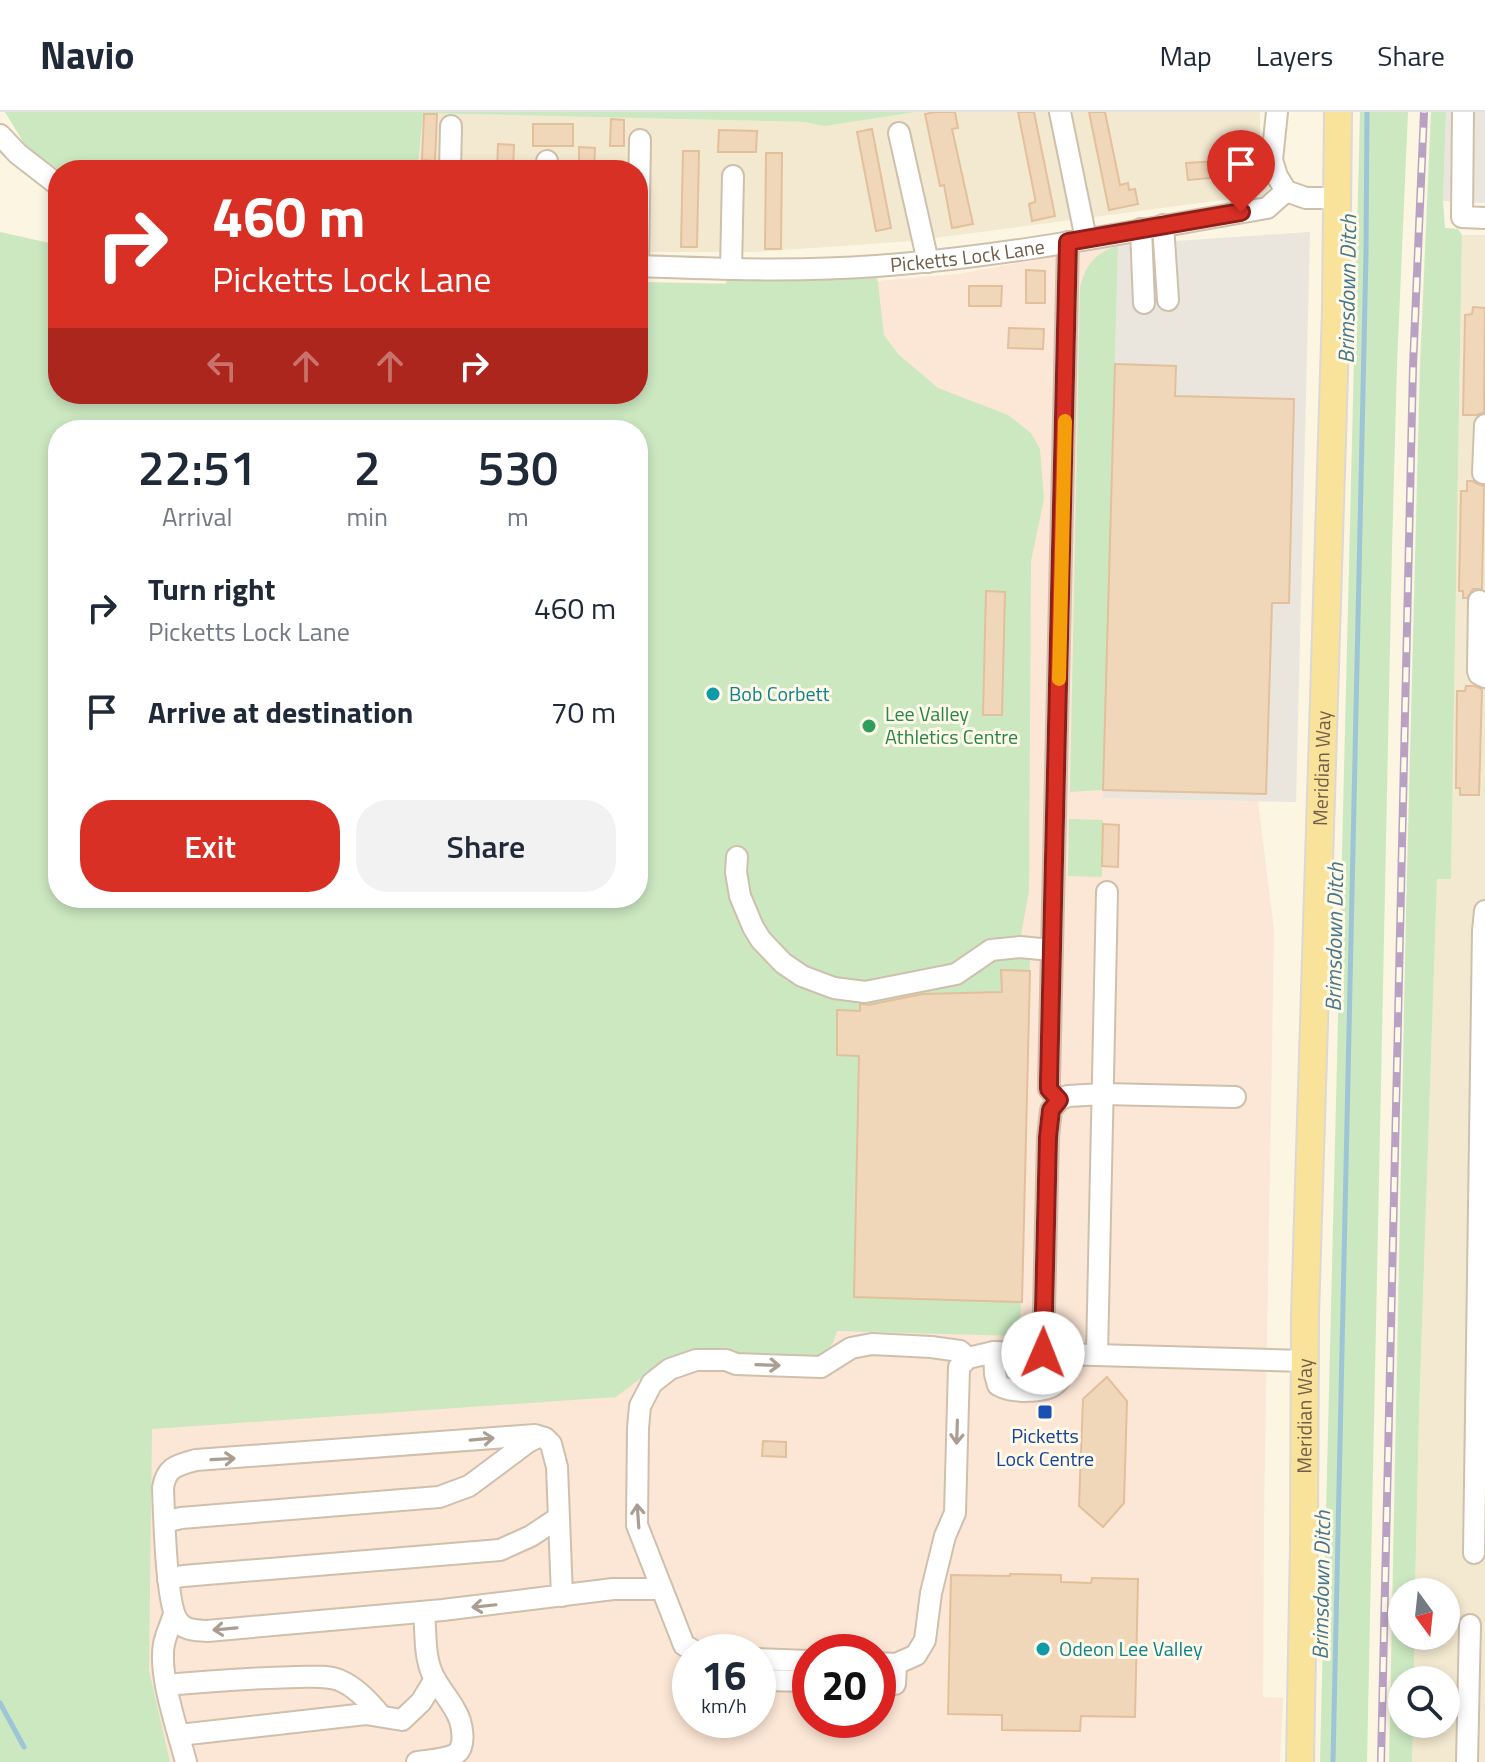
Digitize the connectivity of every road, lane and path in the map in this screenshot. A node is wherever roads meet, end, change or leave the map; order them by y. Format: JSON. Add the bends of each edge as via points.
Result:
{"nodes":[{"id":1,"x":1060,"y":112,"type":"edge"},
{"id":2,"x":1277,"y":112,"type":"edge"},
{"id":3,"x":1338,"y":112,"type":"edge"},
{"id":4,"x":1463,"y":112,"type":"edge"},
{"id":5,"x":451,"y":126,"type":"dead end"},
{"id":6,"x":899,"y":133,"type":"dead end"},
{"id":7,"x":0,"y":135,"type":"edge"},
{"id":8,"x":640,"y":140,"type":"dead end"},
{"id":9,"x":450,"y":160,"type":"edge"},
{"id":10,"x":640,"y":160,"type":"edge"},
{"id":11,"x":733,"y":176,"type":"dead end"},
{"id":12,"x":48,"y":177,"type":"edge"},
{"id":13,"x":1286,"y":191,"type":"junction"},
{"id":14,"x":1337,"y":198,"type":"junction"},
{"id":15,"x":1485,"y":218,"type":"edge"},
{"id":16,"x":1163,"y":225,"type":"junction"},
{"id":17,"x":1141,"y":229,"type":"junction"},
{"id":18,"x":1077,"y":240,"type":"junction"},
{"id":19,"x":928,"y":262,"type":"junction"},
{"id":20,"x":648,"y":266,"type":"edge"},
{"id":21,"x":731,"y":269,"type":"junction"},
{"id":22,"x":1168,"y":300,"type":"dead end"},
{"id":23,"x":1144,"y":303,"type":"dead end"},
{"id":24,"x":1485,"y":425,"type":"edge"},
{"id":25,"x":1483,"y":473,"type":"edge"},
{"id":26,"x":1479,"y":601,"type":"dead end"},
{"id":27,"x":1485,"y":677,"type":"edge"},
{"id":28,"x":737,"y":857,"type":"dead end"},
{"id":29,"x":1107,"y":892,"type":"dead end"},
{"id":30,"x":1485,"y":911,"type":"edge"},
{"id":31,"x":1051,"y":950,"type":"junction"},
{"id":32,"x":1103,"y":1094,"type":"junction"},
{"id":33,"x":1235,"y":1097,"type":"dead end"},
{"id":34,"x":1059,"y":1100,"type":"junction"},
{"id":35,"x":994,"y":1352,"type":"junction"},
{"id":36,"x":1043,"y":1353,"type":"junction"},
{"id":37,"x":1073,"y":1354,"type":"junction"},
{"id":38,"x":1097,"y":1355,"type":"junction"},
{"id":39,"x":968,"y":1358,"type":"junction"},
{"id":40,"x":1304,"y":1361,"type":"junction"},
{"id":41,"x":1480,"y":1425,"type":"edge"},
{"id":42,"x":541,"y":1436,"type":"junction"},
{"id":43,"x":558,"y":1518,"type":"junction"},
{"id":44,"x":165,"y":1522,"type":"junction"},
{"id":45,"x":1474,"y":1553,"type":"dead end"},
{"id":46,"x":168,"y":1579,"type":"junction"},
{"id":47,"x":662,"y":1589,"type":"junction"},
{"id":48,"x":562,"y":1596,"type":"junction"},
{"id":49,"x":424,"y":1612,"type":"junction"},
{"id":50,"x":174,"y":1614,"type":"junction"},
{"id":51,"x":1470,"y":1625,"type":"dead end"},
{"id":52,"x":680,"y":1634,"type":"edge"},
{"id":53,"x":896,"y":1661,"type":"edge"},
{"id":54,"x":435,"y":1679,"type":"junction"},
{"id":55,"x":166,"y":1685,"type":"junction"},
{"id":56,"x":381,"y":1716,"type":"junction"},
{"id":57,"x":1476,"y":1723,"type":"edge"},
{"id":58,"x":179,"y":1735,"type":"junction"},
{"id":59,"x":186,"y":1762,"type":"edge"},
{"id":60,"x":417,"y":1762,"type":"edge"},
{"id":61,"x":1300,"y":1762,"type":"edge"},
{"id":62,"x":1467,"y":1762,"type":"edge"}],
"edges":[{"from":1,"to":18,"type":"street"},
{"from":2,"to":13,"type":"street","via":[[1272,160]]},
{"from":3,"to":14,"type":"main road","name":"Meridian Way"},
{"from":4,"to":15,"type":"street","via":[[1462,217]]},
{"from":5,"to":9,"type":"street"},
{"from":6,"to":19,"type":"street"},
{"from":7,"to":12,"type":"street"},
{"from":8,"to":10,"type":"street"},
{"from":11,"to":21,"type":"street"},
{"from":13,"to":14,"type":"street","via":[[1306,198]]},
{"from":13,"to":16,"type":"street","name":"Picketts Lock Lane","via":[[1267,208]]},
{"from":14,"to":40,"type":"main road","name":"Meridian Way"},
{"from":16,"to":17,"type":"street","name":"Picketts Lock Lane"},
{"from":16,"to":22,"type":"street"},
{"from":17,"to":18,"type":"street","name":"Picketts Lock Lane"},
{"from":17,"to":23,"type":"street"},
{"from":18,"to":19,"type":"street","name":"Picketts Lock Lane"},
{"from":18,"to":31,"type":"street"},
{"from":19,"to":21,"type":"street","name":"Picketts Lock Lane"},
{"from":20,"to":21,"type":"street","name":"Picketts Lock Lane"},
{"from":24,"to":25,"type":"street"},
{"from":26,"to":27,"type":"street","via":[[1478,671]]},
{"from":28,"to":31,"type":"street","via":[[740,896],[761,940],[802,976],[834,988],[865,992],[956,974],[991,950]]},
{"from":29,"to":32,"type":"street"},
{"from":30,"to":41,"type":"street"},
{"from":31,"to":34,"type":"street","via":[[1049,1089]]},
{"from":32,"to":33,"type":"street"},
{"from":32,"to":34,"type":"street"},
{"from":32,"to":38,"type":"street"},
{"from":34,"to":36,"type":"street","via":[[1051,1110],[1048,1137]]},
{"from":35,"to":36,"type":"street"},
{"from":35,"to":37,"type":"street","via":[[998,1385],[1042,1391],[1062,1377]]},
{"from":35,"to":39,"type":"street"},
{"from":36,"to":37,"type":"street"},
{"from":37,"to":38,"type":"street"},
{"from":38,"to":40,"type":"street"},
{"from":47,"to":39,"type":"street","one_way":true,"via":[[637,1525],[638,1428],[640,1406],[652,1383],[670,1369],[696,1360],[821,1367],[851,1348],[872,1344],[960,1351]]},
{"from":39,"to":53,"type":"street","one_way":true,"via":[[959,1367],[955,1513],[931,1593],[925,1640],[916,1655]]},
{"from":40,"to":61,"type":"main road","name":"Meridian Way"},
{"from":41,"to":45,"type":"street"},
{"from":42,"to":43,"type":"street","via":[[551,1444],[557,1467]]},
{"from":42,"to":44,"type":"street","via":[[469,1486],[439,1497]]},
{"from":44,"to":42,"type":"street","one_way":true,"via":[[164,1477],[170,1469],[196,1460]]},
{"from":43,"to":46,"type":"street","via":[[500,1550]]},
{"from":43,"to":48,"type":"street"},
{"from":44,"to":46,"type":"street"},
{"from":46,"to":50,"type":"street"},
{"from":47,"to":48,"type":"street"},
{"from":47,"to":52,"type":"street"},
{"from":48,"to":49,"type":"street","one_way":true},
{"from":49,"to":50,"type":"street","one_way":true,"via":[[207,1631],[179,1624]]},
{"from":49,"to":54,"type":"street"},
{"from":50,"to":55,"type":"street","via":[[163,1646]]},
{"from":51,"to":57,"type":"street"},
{"from":54,"to":56,"type":"street","via":[[402,1720]]},
{"from":54,"to":60,"type":"street","via":[[460,1721],[462,1744],[452,1756]]},
{"from":55,"to":56,"type":"street","via":[[324,1677],[348,1685]]},
{"from":55,"to":58,"type":"street"},
{"from":56,"to":58,"type":"street"},
{"from":57,"to":62,"type":"street"},
{"from":58,"to":59,"type":"street"}]}
